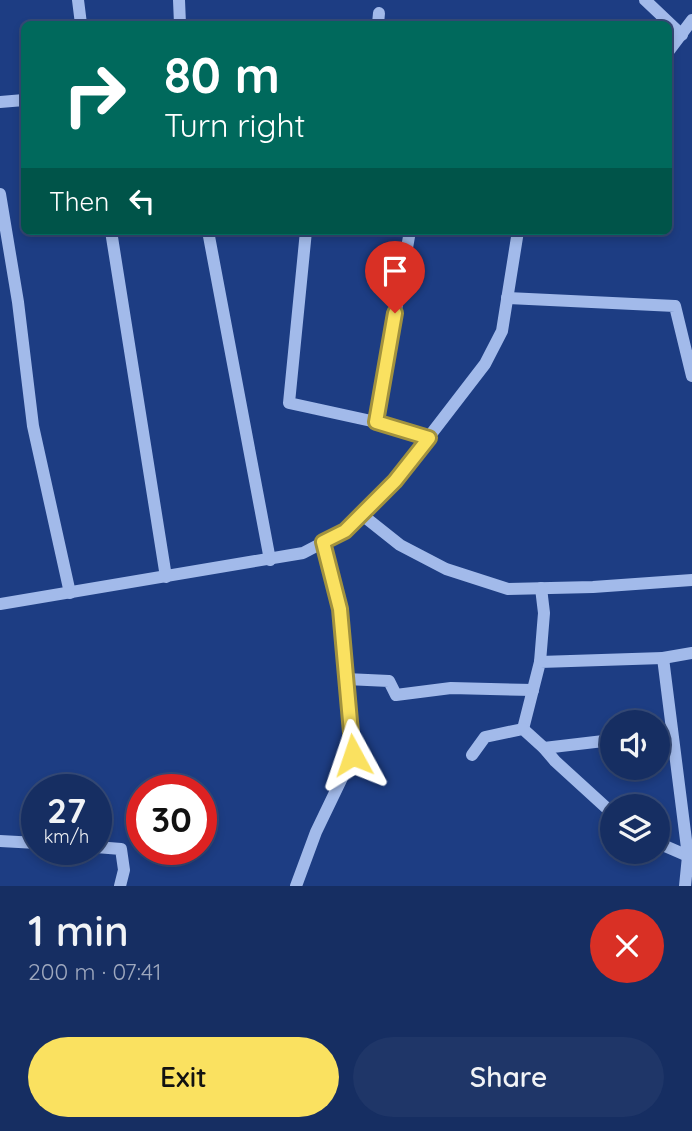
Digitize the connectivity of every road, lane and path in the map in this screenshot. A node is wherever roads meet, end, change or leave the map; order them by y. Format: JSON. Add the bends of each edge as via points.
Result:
{"nodes":[{"id":1,"x":78,"y":0,"type":"edge"},
{"id":2,"x":179,"y":0,"type":"edge"},
{"id":3,"x":645,"y":0,"type":"edge"},
{"id":4,"x":692,"y":20,"type":"edge"},
{"id":5,"x":81,"y":21,"type":"edge"},
{"id":6,"x":180,"y":21,"type":"edge"},
{"id":7,"x":667,"y":21,"type":"edge"},
{"id":8,"x":672,"y":26,"type":"edge"},
{"id":9,"x":682,"y":35,"type":"junction"},
{"id":10,"x":672,"y":47,"type":"edge"},
{"id":11,"x":21,"y":100,"type":"edge"},
{"id":12,"x":0,"y":102,"type":"edge"},
{"id":13,"x":0,"y":194,"type":"edge"},
{"id":14,"x":112,"y":235,"type":"edge"},
{"id":15,"x":209,"y":235,"type":"edge"},
{"id":16,"x":306,"y":235,"type":"edge"},
{"id":17,"x":409,"y":235,"type":"edge"},
{"id":18,"x":517,"y":235,"type":"edge"},
{"id":19,"x":507,"y":298,"type":"junction"},
{"id":20,"x":691,"y":370,"type":"edge"},
{"id":21,"x":376,"y":422,"type":"junction"},
{"id":22,"x":429,"y":438,"type":"junction"},
{"id":23,"x":361,"y":514,"type":"junction"},
{"id":24,"x":323,"y":542,"type":"junction"},
{"id":25,"x":270,"y":560,"type":"junction"},
{"id":26,"x":166,"y":577,"type":"junction"},
{"id":27,"x":692,"y":580,"type":"edge"},
{"id":28,"x":541,"y":588,"type":"junction"},
{"id":29,"x":70,"y":593,"type":"junction"},
{"id":30,"x":0,"y":604,"type":"edge"},
{"id":31,"x":692,"y":653,"type":"edge"},
{"id":32,"x":663,"y":657,"type":"junction"},
{"id":33,"x":541,"y":662,"type":"junction"},
{"id":34,"x":346,"y":679,"type":"junction"},
{"id":35,"x":533,"y":690,"type":"junction"},
{"id":36,"x":523,"y":729,"type":"junction"},
{"id":37,"x":672,"y":733,"type":"joint"},
{"id":38,"x":600,"y":741,"type":"edge"},
{"id":39,"x":544,"y":748,"type":"junction"},
{"id":40,"x":472,"y":755,"type":"dead end"},
{"id":41,"x":600,"y":802,"type":"edge"},
{"id":42,"x":0,"y":841,"type":"edge"},
{"id":43,"x":21,"y":842,"type":"edge"},
{"id":44,"x":112,"y":848,"type":"edge"},
{"id":45,"x":670,"y":848,"type":"edge"},
{"id":46,"x":690,"y":855,"type":"edge"},
{"id":47,"x":120,"y":886,"type":"edge"},
{"id":48,"x":296,"y":886,"type":"edge"},
{"id":49,"x":685,"y":886,"type":"edge"}],
"edges":[{"from":1,"to":5,"type":"street"},
{"from":2,"to":6,"type":"street"},
{"from":3,"to":7,"type":"street"},
{"from":4,"to":9,"type":"street"},
{"from":8,"to":9,"type":"street"},
{"from":9,"to":10,"type":"street"},
{"from":11,"to":12,"type":"street"},
{"from":13,"to":29,"type":"street","via":[[33,426]]},
{"from":14,"to":26,"type":"street"},
{"from":15,"to":25,"type":"street"},
{"from":16,"to":21,"type":"street","via":[[289,403]]},
{"from":17,"to":21,"type":"street"},
{"from":18,"to":19,"type":"street"},
{"from":19,"to":20,"type":"street","via":[[675,306]]},
{"from":19,"to":22,"type":"street","via":[[502,331],[485,365]]},
{"from":21,"to":22,"type":"street"},
{"from":22,"to":23,"type":"street"},
{"from":23,"to":24,"type":"street","via":[[345,531]]},
{"from":23,"to":28,"type":"street","via":[[400,545],[446,569],[509,589]]},
{"from":24,"to":25,"type":"street","via":[[303,553]]},
{"from":24,"to":34,"type":"street","via":[[340,609]]},
{"from":25,"to":26,"type":"street"},
{"from":26,"to":29,"type":"street"},
{"from":27,"to":28,"type":"street"},
{"from":28,"to":33,"type":"street"},
{"from":29,"to":30,"type":"street"},
{"from":31,"to":32,"type":"street"},
{"from":32,"to":33,"type":"street"},
{"from":32,"to":37,"type":"street"},
{"from":33,"to":35,"type":"street"},
{"from":34,"to":35,"type":"street","via":[[389,681],[396,695],[451,688]]},
{"from":34,"to":48,"type":"street","via":[[353,755]]},
{"from":35,"to":36,"type":"street"},
{"from":36,"to":39,"type":"street"},
{"from":36,"to":40,"type":"street","via":[[485,737]]},
{"from":37,"to":46,"type":"street"},
{"from":38,"to":39,"type":"street"},
{"from":39,"to":41,"type":"street"},
{"from":42,"to":43,"type":"street"},
{"from":44,"to":47,"type":"street","via":[[121,849],[124,870]]},
{"from":45,"to":46,"type":"street"},
{"from":46,"to":49,"type":"street"}]}
